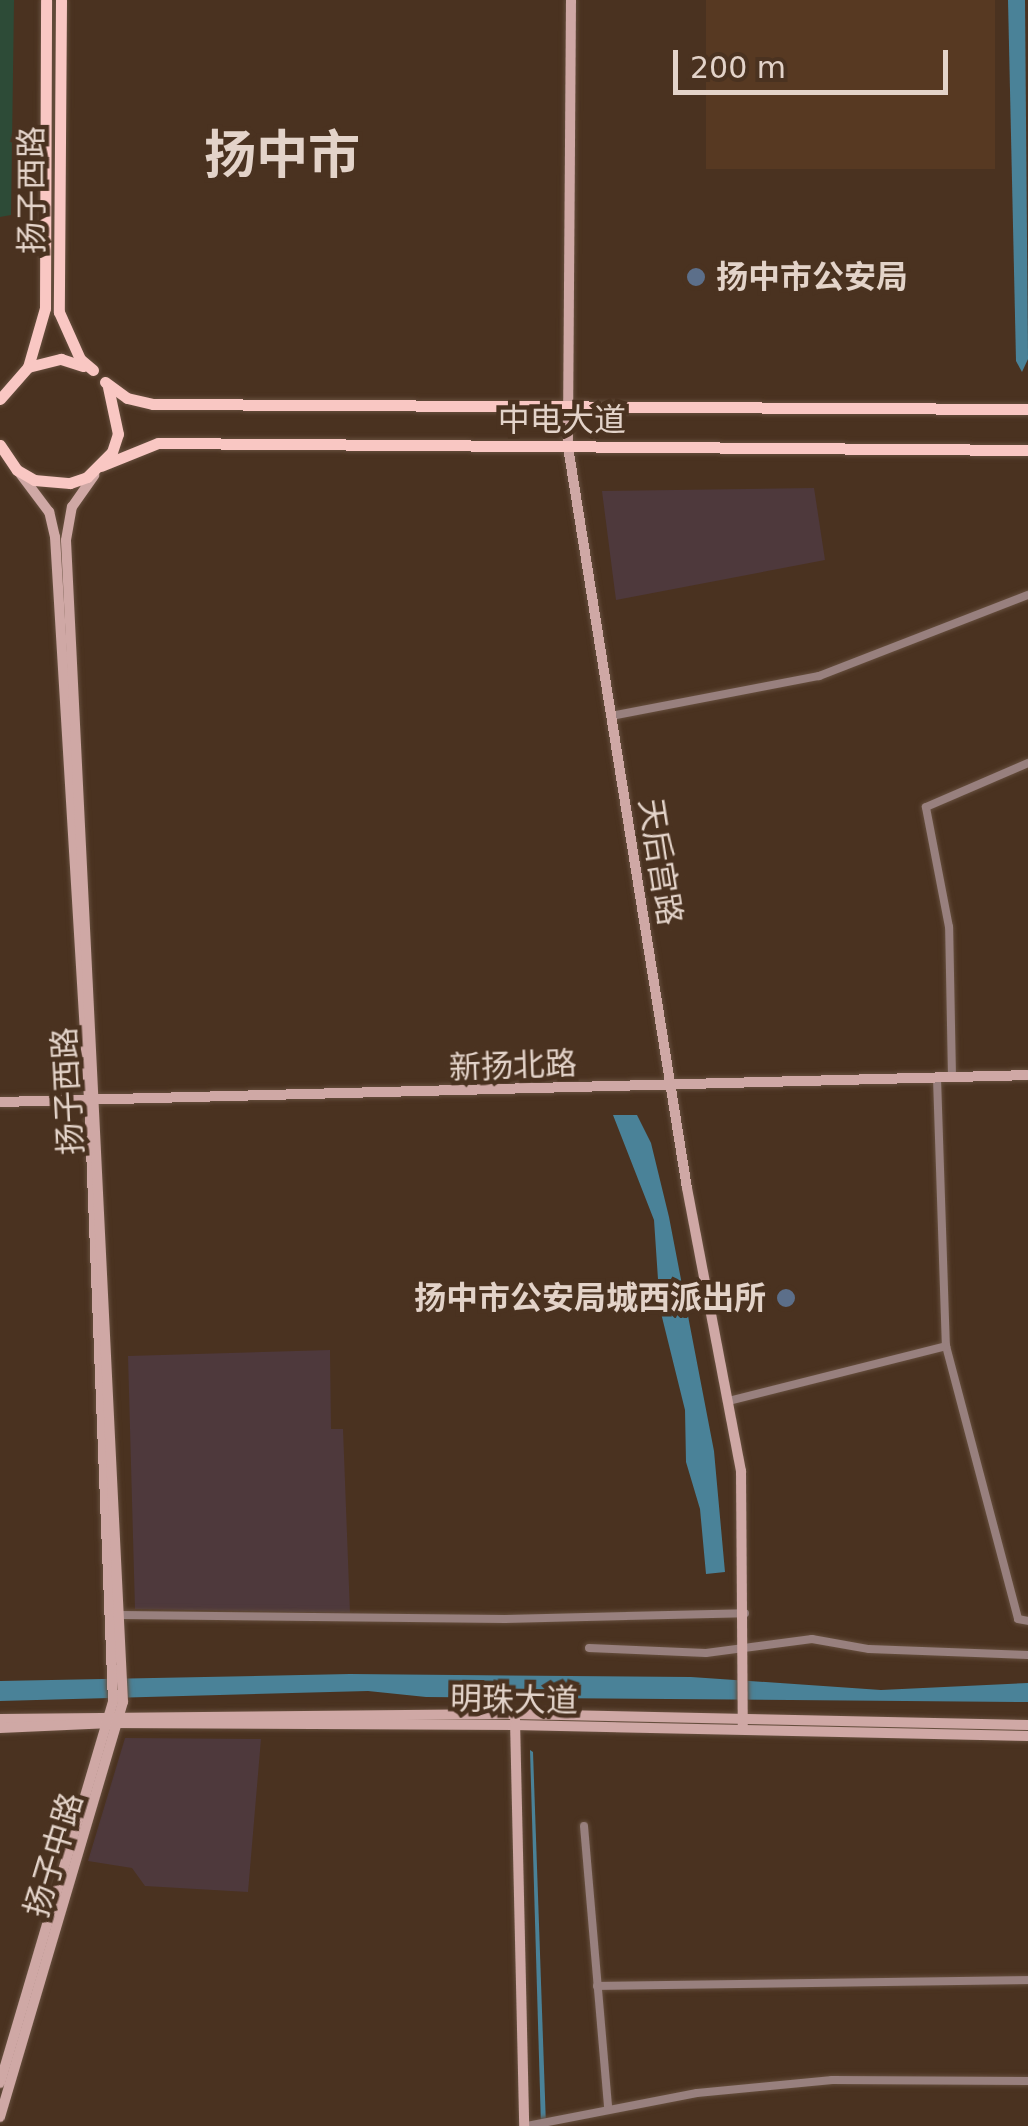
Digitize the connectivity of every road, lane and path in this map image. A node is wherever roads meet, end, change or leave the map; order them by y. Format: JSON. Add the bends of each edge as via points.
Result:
{"nodes":[{"id":1,"x":46,"y":0,"type":"edge"},
{"id":2,"x":61,"y":0,"type":"edge"},
{"id":3,"x":572,"y":0,"type":"edge"},
{"id":4,"x":28,"y":367,"type":"junction"},
{"id":5,"x":93,"y":370,"type":"junction"},
{"id":6,"x":12,"y":379,"type":"junction"},
{"id":7,"x":105,"y":382,"type":"junction"},
{"id":8,"x":0,"y":386,"type":"edge"},
{"id":9,"x":0,"y":398,"type":"edge"},
{"id":10,"x":566,"y":408,"type":"junction"},
{"id":11,"x":1028,"y":409,"type":"edge"},
{"id":12,"x":568,"y":448,"type":"junction"},
{"id":13,"x":1028,"y":450,"type":"edge"},
{"id":14,"x":2,"y":452,"type":"edge"},
{"id":15,"x":101,"y":466,"type":"junction"},
{"id":16,"x":18,"y":470,"type":"junction"},
{"id":17,"x":1028,"y":595,"type":"edge"},
{"id":18,"x":611,"y":716,"type":"junction"},
{"id":19,"x":1028,"y":763,"type":"edge"},
{"id":20,"x":1028,"y":1075,"type":"edge"},
{"id":21,"x":952,"y":1077,"type":"junction"},
{"id":22,"x":937,"y":1078,"type":"junction"},
{"id":23,"x":671,"y":1086,"type":"junction"},
{"id":24,"x":93,"y":1099,"type":"junction"},
{"id":25,"x":0,"y":1102,"type":"edge"},
{"id":26,"x":946,"y":1346,"type":"junction"},
{"id":27,"x":729,"y":1401,"type":"junction"},
{"id":28,"x":745,"y":1613,"type":"junction"},
{"id":29,"x":120,"y":1615,"type":"junction"},
{"id":30,"x":1028,"y":1621,"type":"edge"},
{"id":31,"x":746,"y":1643,"type":"junction"},
{"id":32,"x":588,"y":1648,"type":"dead end"},
{"id":33,"x":1028,"y":1655,"type":"edge"},
{"id":34,"x":118,"y":1670,"type":"junction"},
{"id":35,"x":117,"y":1713,"type":"junction"},
{"id":36,"x":744,"y":1718,"type":"junction"},
{"id":37,"x":0,"y":1719,"type":"edge"},
{"id":38,"x":515,"y":1720,"type":"junction"},
{"id":39,"x":1028,"y":1725,"type":"edge"},
{"id":40,"x":0,"y":1728,"type":"edge"},
{"id":41,"x":1028,"y":1736,"type":"edge"},
{"id":42,"x":584,"y":1826,"type":"dead end"},
{"id":43,"x":1028,"y":1980,"type":"edge"},
{"id":44,"x":596,"y":1986,"type":"junction"},
{"id":45,"x":1028,"y":2081,"type":"edge"},
{"id":46,"x":0,"y":2082,"type":"edge"},
{"id":47,"x":608,"y":2107,"type":"junction"},
{"id":48,"x":0,"y":2118,"type":"edge"},
{"id":49,"x":527,"y":2126,"type":"edge"}],
"edges":[{"from":1,"to":4,"type":"main road","name":"扬子西路","via":[[45,308]]},
{"from":2,"to":5,"type":"main road","name":"扬子西路","via":[[59,312],[70,342]]},
{"from":3,"to":10,"type":"main road","name":"天后宫路"},
{"from":4,"to":5,"type":"main road","via":[[61,360]]},
{"from":4,"to":6,"type":"main road"},
{"from":5,"to":7,"type":"main road","name":"扬子西路"},
{"from":6,"to":8,"type":"main road"},
{"from":6,"to":9,"type":"main road"},
{"from":7,"to":10,"type":"main road","name":"中电大道","via":[[127,398],[153,404]]},
{"from":7,"to":15,"type":"main road","via":[[119,416],[118,434]]},
{"from":10,"to":11,"type":"main road","name":"中电大道"},
{"from":10,"to":12,"type":"main road","name":"天后宫路"},
{"from":12,"to":13,"type":"main road","name":"中电大道"},
{"from":12,"to":15,"type":"main road","name":"中电大道","via":[[158,443]]},
{"from":12,"to":18,"type":"main road","name":"天后宫路"},
{"from":14,"to":16,"type":"main road"},
{"from":15,"to":16,"type":"main road","name":"中电大道","via":[[70,483],[52,484]]},
{"from":15,"to":24,"type":"main road","name":"扬子西路","via":[[72,507],[66,540]]},
{"from":16,"to":24,"type":"main road","name":"扬子西路","via":[[48,512],[55,537]]},
{"from":17,"to":18,"type":"street","via":[[819,676]]},
{"from":18,"to":23,"type":"main road","name":"天后宫路"},
{"from":19,"to":21,"type":"street","via":[[926,807],[950,927]]},
{"from":20,"to":21,"type":"main road","name":"新扬北路"},
{"from":21,"to":22,"type":"main road","name":"新扬北路"},
{"from":22,"to":23,"type":"main road","name":"新扬北路"},
{"from":22,"to":26,"type":"street"},
{"from":23,"to":24,"type":"main road","name":"新扬北路"},
{"from":23,"to":27,"type":"main road","name":"天后宫路"},
{"from":24,"to":25,"type":"main road","name":"新扬北路"},
{"from":24,"to":29,"type":"main road","name":"扬子西路"},
{"from":24,"to":34,"type":"main road","name":"扬子西路"},
{"from":26,"to":27,"type":"street"},
{"from":26,"to":30,"type":"street","via":[[1018,1619]]},
{"from":27,"to":28,"type":"main road","name":"天后宫路","via":[[746,1512]]},
{"from":28,"to":29,"type":"street","via":[[505,1619]]},
{"from":28,"to":31,"type":"main road","name":"天后宫路"},
{"from":29,"to":34,"type":"main road","name":"扬子西路"},
{"from":31,"to":32,"type":"street","via":[[706,1652]]},
{"from":31,"to":33,"type":"street","via":[[812,1639],[870,1649]]},
{"from":31,"to":36,"type":"main road","name":"天后宫路"},
{"from":34,"to":35,"type":"main road","name":"扬子西路"},
{"from":35,"to":37,"type":"main road","name":"明珠大道"},
{"from":35,"to":38,"type":"main road","name":"明珠大道"},
{"from":35,"to":40,"type":"main road","name":"明珠大道"},
{"from":35,"to":46,"type":"main road","name":"扬子中路"},
{"from":35,"to":48,"type":"main road","name":"扬子中路"},
{"from":36,"to":38,"type":"main road","name":"明珠大道"},
{"from":36,"to":39,"type":"main road","name":"明珠大道"},
{"from":36,"to":41,"type":"main road","name":"明珠大道"},
{"from":38,"to":49,"type":"main road"},
{"from":42,"to":44,"type":"street"},
{"from":43,"to":44,"type":"street"},
{"from":44,"to":47,"type":"street"},
{"from":45,"to":47,"type":"street","via":[[832,2080]]},
{"from":47,"to":49,"type":"street"}]}
